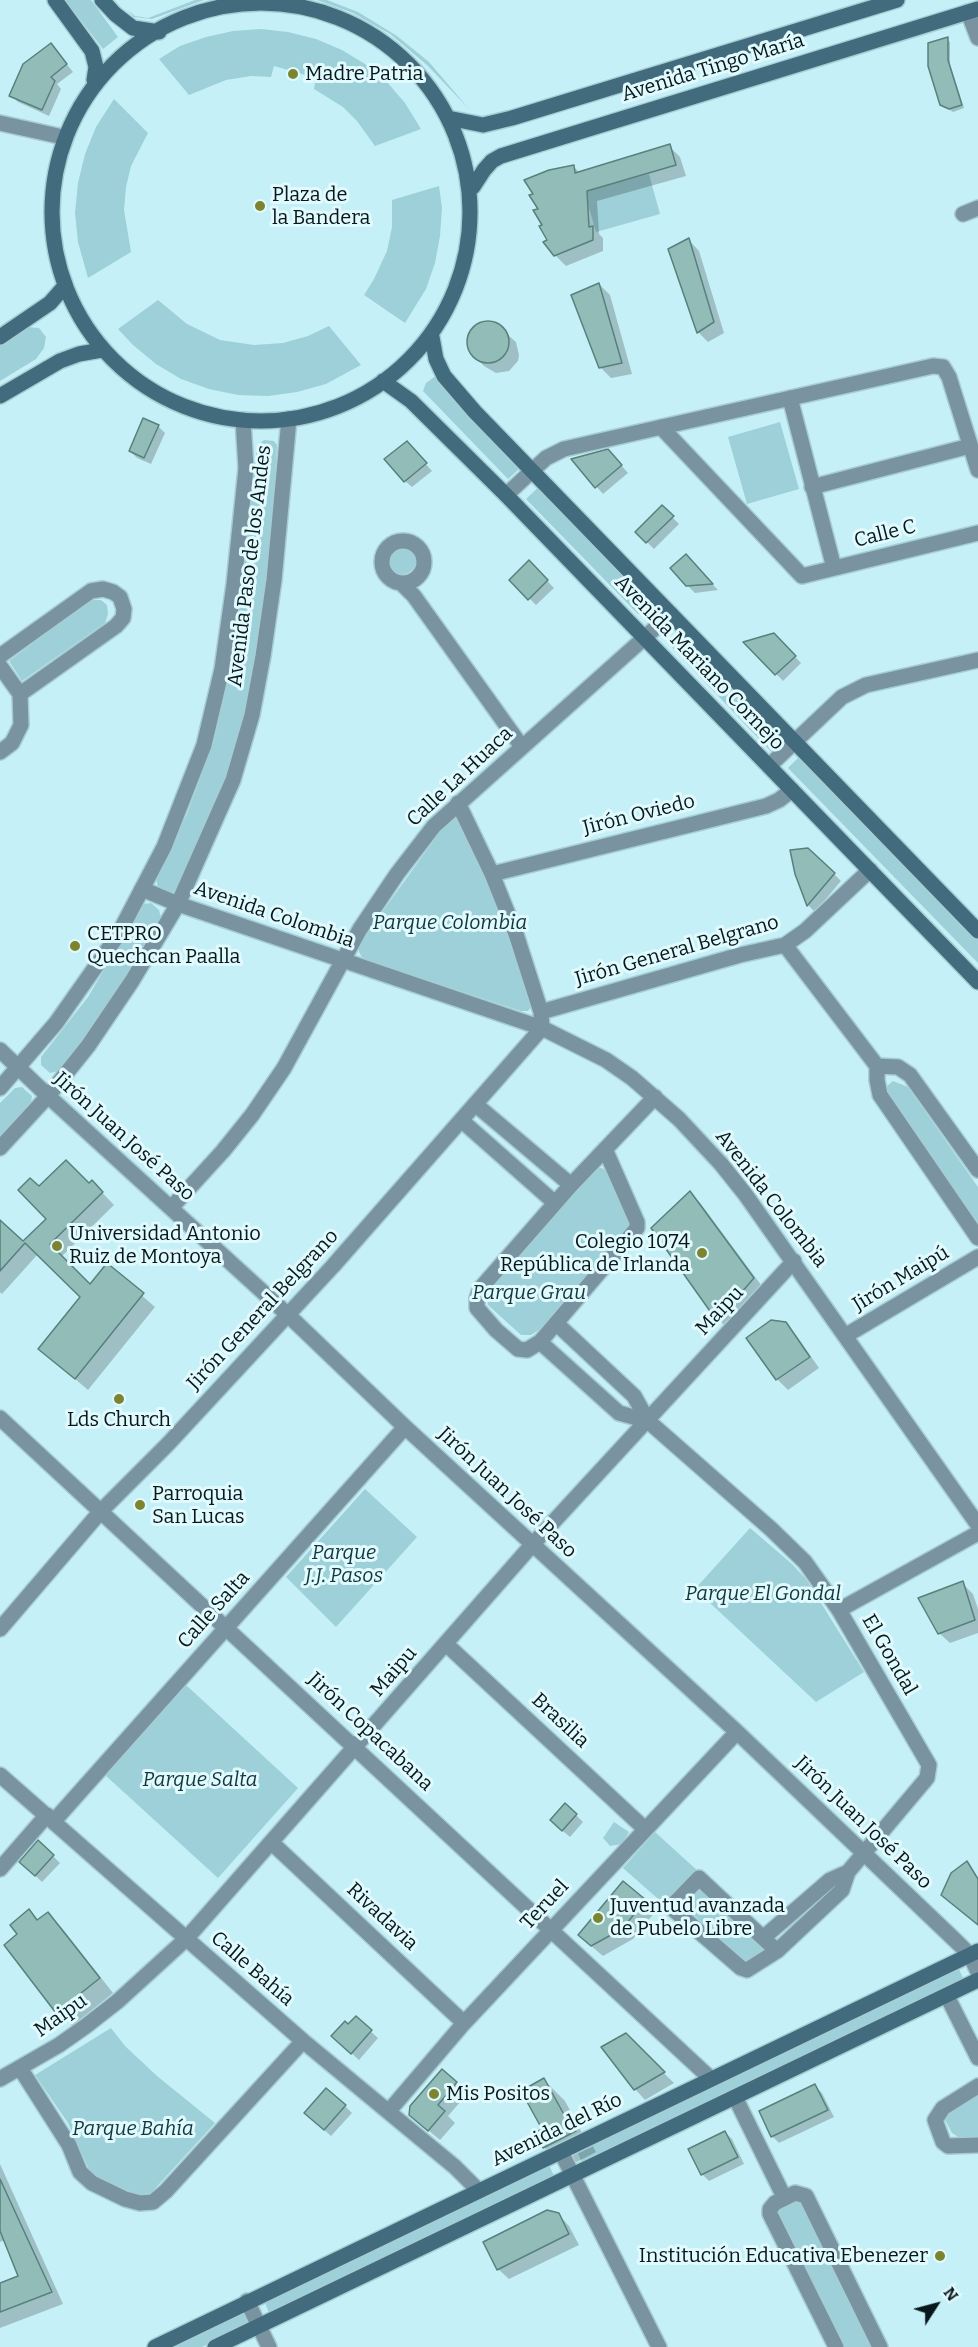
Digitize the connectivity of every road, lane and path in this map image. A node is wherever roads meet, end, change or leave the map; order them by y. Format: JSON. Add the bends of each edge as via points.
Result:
{"nodes":[{"id":1,"x":55,"y":0,"type":"edge"},
{"id":2,"x":102,"y":0,"type":"edge"},
{"id":3,"x":897,"y":0,"type":"edge"},
{"id":4,"x":973,"y":11,"type":"edge"},
{"id":5,"x":159,"y":32,"type":"junction"},
{"id":6,"x":978,"y":38,"type":"edge"},
{"id":7,"x":94,"y":80,"type":"junction"},
{"id":8,"x":448,"y":118,"type":"junction"},
{"id":9,"x":0,"y":123,"type":"edge"},
{"id":10,"x":63,"y":137,"type":"junction"},
{"id":11,"x":472,"y":187,"type":"junction"},
{"id":12,"x":978,"y":208,"type":"edge"},
{"id":13,"x":963,"y":214,"type":"dead end"},
{"id":14,"x":64,"y":287,"type":"junction"},
{"id":15,"x":0,"y":337,"type":"edge"},
{"id":16,"x":432,"y":337,"type":"junction"},
{"id":17,"x":102,"y":350,"type":"junction"},
{"id":18,"x":383,"y":381,"type":"junction"},
{"id":19,"x":0,"y":396,"type":"edge"},
{"id":20,"x":790,"y":398,"type":"junction"},
{"id":21,"x":289,"y":419,"type":"junction"},
{"id":22,"x":243,"y":420,"type":"junction"},
{"id":23,"x":661,"y":427,"type":"junction"},
{"id":24,"x":970,"y":446,"type":"junction"},
{"id":25,"x":532,"y":470,"type":"junction"},
{"id":26,"x":978,"y":470,"type":"edge"},
{"id":27,"x":812,"y":487,"type":"junction"},
{"id":28,"x":506,"y":495,"type":"junction"},
{"id":29,"x":978,"y":533,"type":"edge"},
{"id":30,"x":834,"y":568,"type":"junction"},
{"id":31,"x":416,"y":579,"type":"junction"},
{"id":32,"x":401,"y":583,"type":"junction"},
{"id":33,"x":414,"y":596,"type":"junction"},
{"id":34,"x":671,"y":614,"type":"junction"},
{"id":35,"x":645,"y":638,"type":"junction"},
{"id":36,"x":0,"y":656,"type":"edge"},
{"id":37,"x":978,"y":664,"type":"edge"},
{"id":38,"x":0,"y":666,"type":"edge"},
{"id":39,"x":20,"y":694,"type":"junction"},
{"id":40,"x":794,"y":741,"type":"junction"},
{"id":41,"x":522,"y":747,"type":"junction"},
{"id":42,"x":0,"y":752,"type":"edge"},
{"id":43,"x":769,"y":766,"type":"junction"},
{"id":44,"x":792,"y":790,"type":"junction"},
{"id":45,"x":458,"y":803,"type":"junction"},
{"id":46,"x":870,"y":870,"type":"junction"},
{"id":47,"x":492,"y":874,"type":"junction"},
{"id":48,"x":142,"y":889,"type":"junction"},
{"id":49,"x":178,"y":904,"type":"junction"},
{"id":50,"x":978,"y":931,"type":"edge"},
{"id":51,"x":785,"y":945,"type":"junction"},
{"id":52,"x":341,"y":961,"type":"junction"},
{"id":53,"x":978,"y":982,"type":"edge"},
{"id":54,"x":541,"y":1012,"type":"junction"},
{"id":55,"x":542,"y":1028,"type":"junction"},
{"id":56,"x":0,"y":1050,"type":"edge"},
{"id":57,"x":877,"y":1066,"type":"junction"},
{"id":58,"x":18,"y":1068,"type":"junction"},
{"id":59,"x":0,"y":1088,"type":"edge"},
{"id":60,"x":48,"y":1096,"type":"junction"},
{"id":61,"x":655,"y":1097,"type":"junction"},
{"id":62,"x":475,"y":1104,"type":"junction"},
{"id":63,"x":461,"y":1119,"type":"junction"},
{"id":64,"x":0,"y":1148,"type":"edge"},
{"id":65,"x":606,"y":1149,"type":"junction"},
{"id":66,"x":978,"y":1170,"type":"edge"},
{"id":67,"x":571,"y":1185,"type":"junction"},
{"id":68,"x":555,"y":1203,"type":"junction"},
{"id":69,"x":171,"y":1208,"type":"junction"},
{"id":70,"x":978,"y":1238,"type":"edge"},
{"id":71,"x":978,"y":1257,"type":"edge"},
{"id":72,"x":794,"y":1261,"type":"junction"},
{"id":73,"x":287,"y":1314,"type":"junction"},
{"id":74,"x":557,"y":1324,"type":"junction"},
{"id":75,"x":845,"y":1336,"type":"junction"},
{"id":76,"x":540,"y":1342,"type":"junction"},
{"id":77,"x":0,"y":1418,"type":"edge"},
{"id":78,"x":648,"y":1421,"type":"junction"},
{"id":79,"x":405,"y":1427,"type":"junction"},
{"id":80,"x":101,"y":1511,"type":"junction"},
{"id":81,"x":978,"y":1525,"type":"edge"},
{"id":82,"x":978,"y":1533,"type":"edge"},
{"id":83,"x":532,"y":1545,"type":"junction"},
{"id":84,"x":839,"y":1610,"type":"junction"},
{"id":85,"x":226,"y":1628,"type":"junction"},
{"id":86,"x":0,"y":1629,"type":"edge"},
{"id":87,"x":446,"y":1644,"type":"junction"},
{"id":88,"x":737,"y":1732,"type":"junction"},
{"id":89,"x":355,"y":1748,"type":"junction"},
{"id":90,"x":0,"y":1775,"type":"edge"},
{"id":91,"x":50,"y":1818,"type":"junction"},
{"id":92,"x":645,"y":1828,"type":"junction"},
{"id":93,"x":272,"y":1842,"type":"junction"},
{"id":94,"x":865,"y":1854,"type":"junction"},
{"id":95,"x":0,"y":1869,"type":"edge"},
{"id":96,"x":848,"y":1872,"type":"junction"},
{"id":97,"x":551,"y":1930,"type":"junction"},
{"id":98,"x":763,"y":1938,"type":"junction"},
{"id":99,"x":186,"y":1939,"type":"junction"},
{"id":100,"x":777,"y":1951,"type":"junction"},
{"id":101,"x":974,"y":1953,"type":"edge"},
{"id":102,"x":978,"y":1972,"type":"edge"},
{"id":103,"x":978,"y":1980,"type":"edge"},
{"id":104,"x":946,"y":1996,"type":"junction"},
{"id":105,"x":464,"y":2023,"type":"junction"},
{"id":106,"x":303,"y":2041,"type":"junction"},
{"id":107,"x":978,"y":2058,"type":"edge"},
{"id":108,"x":20,"y":2068,"type":"junction"},
{"id":109,"x":710,"y":2078,"type":"junction"},
{"id":110,"x":0,"y":2079,"type":"edge"},
{"id":111,"x":978,"y":2086,"type":"edge"},
{"id":112,"x":735,"y":2097,"type":"junction"},
{"id":113,"x":388,"y":2111,"type":"junction"},
{"id":114,"x":978,"y":2145,"type":"edge"},
{"id":115,"x":561,"y":2151,"type":"junction"},
{"id":116,"x":573,"y":2176,"type":"junction"},
{"id":117,"x":479,"y":2192,"type":"junction"},
{"id":118,"x":784,"y":2197,"type":"junction"},
{"id":119,"x":247,"y":2301,"type":"junction"},
{"id":120,"x":258,"y":2326,"type":"junction"},
{"id":121,"x":155,"y":2347,"type":"edge"},
{"id":122,"x":215,"y":2347,"type":"edge"},
{"id":123,"x":269,"y":2347,"type":"edge"},
{"id":124,"x":658,"y":2347,"type":"edge"},
{"id":125,"x":836,"y":2347,"type":"edge"},
{"id":126,"x":880,"y":2347,"type":"edge"}],
"edges":[{"from":1,"to":7,"type":"main road","via":[[92,51]]},
{"from":2,"to":5,"type":"main road","via":[[133,28]]},
{"from":3,"to":8,"type":"main road","name":"Avenida Tingo María","via":[[512,118],[483,125]]},
{"from":4,"to":6,"type":"street"},
{"from":4,"to":11,"type":"main road","name":"Avenida Tingo María","via":[[501,156],[492,161]]},
{"from":5,"to":7,"type":"main road","via":[[121,54]]},
{"from":5,"to":8,"type":"main road","via":[[195,16],[231,7],[271,6],[327,16],[369,35],[406,62]]},
{"from":7,"to":10,"type":"main road"},
{"from":8,"to":11,"type":"main road"},
{"from":9,"to":10,"type":"street"},
{"from":10,"to":14,"type":"main road","via":[[52,180],[50,228]]},
{"from":11,"to":16,"type":"main road","via":[[476,224],[470,255]]},
{"from":12,"to":13,"type":"street"},
{"from":14,"to":15,"type":"main road","via":[[50,303]]},
{"from":14,"to":17,"type":"main road"},
{"from":16,"to":18,"type":"main road"},
{"from":16,"to":25,"type":"main road","name":"Avenida Mariano Cornejo","via":[[444,376]]},
{"from":17,"to":19,"type":"main road","via":[[60,362]]},
{"from":17,"to":22,"type":"main road","via":[[125,373],[162,396],[205,412]]},
{"from":18,"to":21,"type":"main road","via":[[322,411]]},
{"from":18,"to":28,"type":"main road","name":"Avenida Mariano Cornejo","via":[[411,401]]},
{"from":20,"to":23,"type":"street"},
{"from":20,"to":24,"type":"street","via":[[943,367]]},
{"from":20,"to":27,"type":"street"},
{"from":21,"to":22,"type":"main road"},
{"from":21,"to":49,"type":"street","name":"Avenida Paso de los Andes","via":[[274,580],[252,715],[233,780]]},
{"from":22,"to":48,"type":"street","name":"Avenida Paso de los Andes","via":[[246,468],[240,537],[213,712],[181,806]]},
{"from":23,"to":25,"type":"street","via":[[564,449]]},
{"from":23,"to":30,"type":"street","name":"Calle C","via":[[802,576]]},
{"from":24,"to":26,"type":"street"},
{"from":24,"to":27,"type":"street"},
{"from":25,"to":28,"type":"street"},
{"from":25,"to":34,"type":"main road","name":"Avenida Mariano Cornejo"},
{"from":27,"to":30,"type":"street"},
{"from":28,"to":35,"type":"main road","name":"Avenida Mariano Cornejo"},
{"from":29,"to":30,"type":"street","name":"Calle C"},
{"from":31,"to":32,"type":"street"},
{"from":31,"to":32,"type":"street","via":[[424,565],[420,549],[398,541],[386,548],[381,565],[390,579]]},
{"from":31,"to":33,"type":"street"},
{"from":32,"to":33,"type":"street"},
{"from":33,"to":41,"type":"street"},
{"from":34,"to":35,"type":"street","name":"Calle La Huaca"},
{"from":34,"to":40,"type":"main road","name":"Avenida Mariano Cornejo"},
{"from":35,"to":41,"type":"street","name":"Calle La Huaca"},
{"from":35,"to":43,"type":"main road","name":"Avenida Mariano Cornejo"},
{"from":36,"to":39,"type":"street","via":[[91,591],[103,589],[120,597],[123,618],[116,626]]},
{"from":37,"to":40,"type":"street","via":[[866,685],[842,697]]},
{"from":38,"to":39,"type":"street"},
{"from":39,"to":42,"type":"street","via":[[21,725],[12,743]]},
{"from":40,"to":43,"type":"street"},
{"from":40,"to":50,"type":"main road","name":"Avenida Mariano Cornejo"},
{"from":41,"to":45,"type":"street","name":"Calle La Huaca"},
{"from":43,"to":44,"type":"main road","name":"Avenida Mariano Cornejo"},
{"from":44,"to":46,"type":"main road","name":"Avenida Mariano Cornejo"},
{"from":44,"to":47,"type":"street","name":"Jirón Oviedo","via":[[766,806]]},
{"from":45,"to":47,"type":"street"},
{"from":45,"to":52,"type":"street","name":"Calle La Huaca","via":[[407,860]]},
{"from":46,"to":51,"type":"street","name":"Jirón General Belgrano","via":[[806,931]]},
{"from":46,"to":53,"type":"main road","name":"Avenida Mariano Cornejo"},
{"from":47,"to":54,"type":"street"},
{"from":48,"to":49,"type":"street","name":"Avenida Colombia"},
{"from":48,"to":58,"type":"street","name":"Avenida Paso de los Andes","via":[[118,935],[56,1023]]},
{"from":49,"to":52,"type":"street","name":"Avenida Colombia"},
{"from":49,"to":60,"type":"street","name":"Avenida Paso de los Andes","via":[[111,1014]]},
{"from":51,"to":54,"type":"street","name":"Jirón General Belgrano"},
{"from":51,"to":57,"type":"street"},
{"from":52,"to":55,"type":"street","name":"Avenida Colombia"},
{"from":52,"to":69,"type":"street","name":"Calle La Huaca","via":[[284,1068],[252,1115]]},
{"from":54,"to":55,"type":"street"},
{"from":55,"to":61,"type":"street","name":"Avenida Colombia","via":[[606,1060]]},
{"from":55,"to":62,"type":"street","name":"Jirón General Belgrano"},
{"from":56,"to":58,"type":"street","name":"Jirón Juan José Paso"},
{"from":57,"to":66,"type":"street","via":[[898,1067],[910,1075]]},
{"from":57,"to":70,"type":"street","via":[[880,1095]]},
{"from":58,"to":59,"type":"street","name":"Avenida Paso de los Andes"},
{"from":58,"to":60,"type":"street","name":"Jirón Juan José Paso"},
{"from":60,"to":64,"type":"street","name":"Avenida Paso de los Andes"},
{"from":60,"to":69,"type":"street","name":"Jirón Juan José Paso"},
{"from":61,"to":65,"type":"street"},
{"from":61,"to":72,"type":"street","name":"Avenida Colombia","via":[[722,1164]]},
{"from":62,"to":63,"type":"street","name":"Jirón General Belgrano"},
{"from":62,"to":67,"type":"street"},
{"from":63,"to":68,"type":"street"},
{"from":63,"to":73,"type":"street","name":"Jirón General Belgrano"},
{"from":65,"to":67,"type":"street"},
{"from":65,"to":74,"type":"street","via":[[637,1228]]},
{"from":67,"to":68,"type":"street"},
{"from":68,"to":76,"type":"street","via":[[480,1289],[477,1298],[477,1308],[518,1349],[526,1350]]},
{"from":69,"to":73,"type":"street","name":"Jirón Juan José Paso"},
{"from":71,"to":75,"type":"street","name":"Jirón Maipú"},
{"from":72,"to":75,"type":"street","name":"Avenida Colombia"},
{"from":72,"to":78,"type":"street","name":"Maipu"},
{"from":73,"to":79,"type":"street","name":"Jirón Juan José Paso"},
{"from":73,"to":80,"type":"street","name":"Jirón General Belgrano"},
{"from":74,"to":76,"type":"street"},
{"from":74,"to":78,"type":"street","name":"El Gondal","via":[[634,1396]]},
{"from":75,"to":81,"type":"street","name":"Avenida Colombia"},
{"from":76,"to":78,"type":"street","name":"El Gondal","via":[[619,1413]]},
{"from":77,"to":80,"type":"street","name":"Jirón Copacabana"},
{"from":78,"to":83,"type":"street","name":"Maipu"},
{"from":78,"to":84,"type":"street","name":"El Gondal","via":[[805,1562]]},
{"from":79,"to":83,"type":"street","name":"Jirón Juan José Paso"},
{"from":79,"to":85,"type":"street","name":"Calle Salta"},
{"from":80,"to":85,"type":"street","name":"Jirón Copacabana"},
{"from":80,"to":86,"type":"street","name":"Jirón General Belgrano"},
{"from":82,"to":84,"type":"street"},
{"from":83,"to":87,"type":"street","name":"Maipu"},
{"from":83,"to":88,"type":"street","name":"Jirón Juan José Paso"},
{"from":84,"to":94,"type":"street","name":"El Gondal","via":[[929,1765],[927,1778]]},
{"from":85,"to":89,"type":"street","name":"Jirón Copacabana"},
{"from":85,"to":91,"type":"street","name":"Calle Salta"},
{"from":87,"to":89,"type":"street","name":"Maipu"},
{"from":87,"to":92,"type":"street","name":"Brasilia"},
{"from":88,"to":92,"type":"street","name":"Teruel"},
{"from":88,"to":94,"type":"street","name":"Jirón Juan José Paso"},
{"from":89,"to":93,"type":"street","name":"Maipu"},
{"from":89,"to":97,"type":"street","name":"Jirón Copacabana"},
{"from":90,"to":91,"type":"street","name":"Calle Bahía"},
{"from":91,"to":95,"type":"street","name":"Calle Salta"},
{"from":91,"to":99,"type":"street","name":"Calle Bahía"},
{"from":92,"to":97,"type":"street","name":"Teruel"},
{"from":93,"to":99,"type":"street","name":"Maipu"},
{"from":93,"to":105,"type":"street","name":"Rivadavia"},
{"from":94,"to":96,"type":"street","name":"El Gondal"},
{"from":94,"to":101,"type":"street","name":"Jirón Juan José Paso"},
{"from":96,"to":98,"type":"street","via":[[830,1880]]},
{"from":96,"to":100,"type":"street","via":[[842,1890]]},
{"from":97,"to":105,"type":"street","name":"Teruel"},
{"from":97,"to":109,"type":"street","name":"Jirón Copacabana"},
{"from":98,"to":100,"type":"street"},
{"from":98,"to":100,"type":"street","via":[[699,1878],[674,1905],[674,1910],[741,1968],[747,1970]]},
{"from":99,"to":106,"type":"street","name":"Calle Bahía"},
{"from":99,"to":108,"type":"street","name":"Maipu","via":[[86,2026]]},
{"from":101,"to":102,"type":"street","name":"Jirón Juan José Paso"},
{"from":101,"to":109,"type":"main road","name":"Avenida del Río"},
{"from":103,"to":104,"type":"main road"},
{"from":104,"to":107,"type":"street"},
{"from":104,"to":112,"type":"main road"},
{"from":105,"to":113,"type":"street","name":"Teruel"},
{"from":106,"to":108,"type":"street","via":[[153,2202],[125,2199],[80,2172],[69,2145]]},
{"from":106,"to":113,"type":"street","name":"Calle Bahía"},
{"from":108,"to":110,"type":"street","name":"Maipu"},
{"from":109,"to":115,"type":"main road","name":"Avenida del Río"},
{"from":111,"to":114,"type":"street","via":[[943,2108],[935,2120],[948,2146]]},
{"from":112,"to":116,"type":"main road"},
{"from":112,"to":118,"type":"street"},
{"from":113,"to":117,"type":"street","name":"Calle Bahía"},
{"from":115,"to":116,"type":"street"},
{"from":115,"to":117,"type":"main road","name":"Avenida del Río"},
{"from":116,"to":120,"type":"main road"},
{"from":116,"to":124,"type":"street"},
{"from":117,"to":119,"type":"main road","name":"Avenida del Río"},
{"from":118,"to":125,"type":"street","via":[[770,2209],[770,2214]]},
{"from":118,"to":126,"type":"street","via":[[795,2193],[806,2196]]},
{"from":119,"to":120,"type":"street"},
{"from":119,"to":121,"type":"main road","name":"Avenida del Río"},
{"from":120,"to":122,"type":"main road"},
{"from":120,"to":123,"type":"street"}]}
